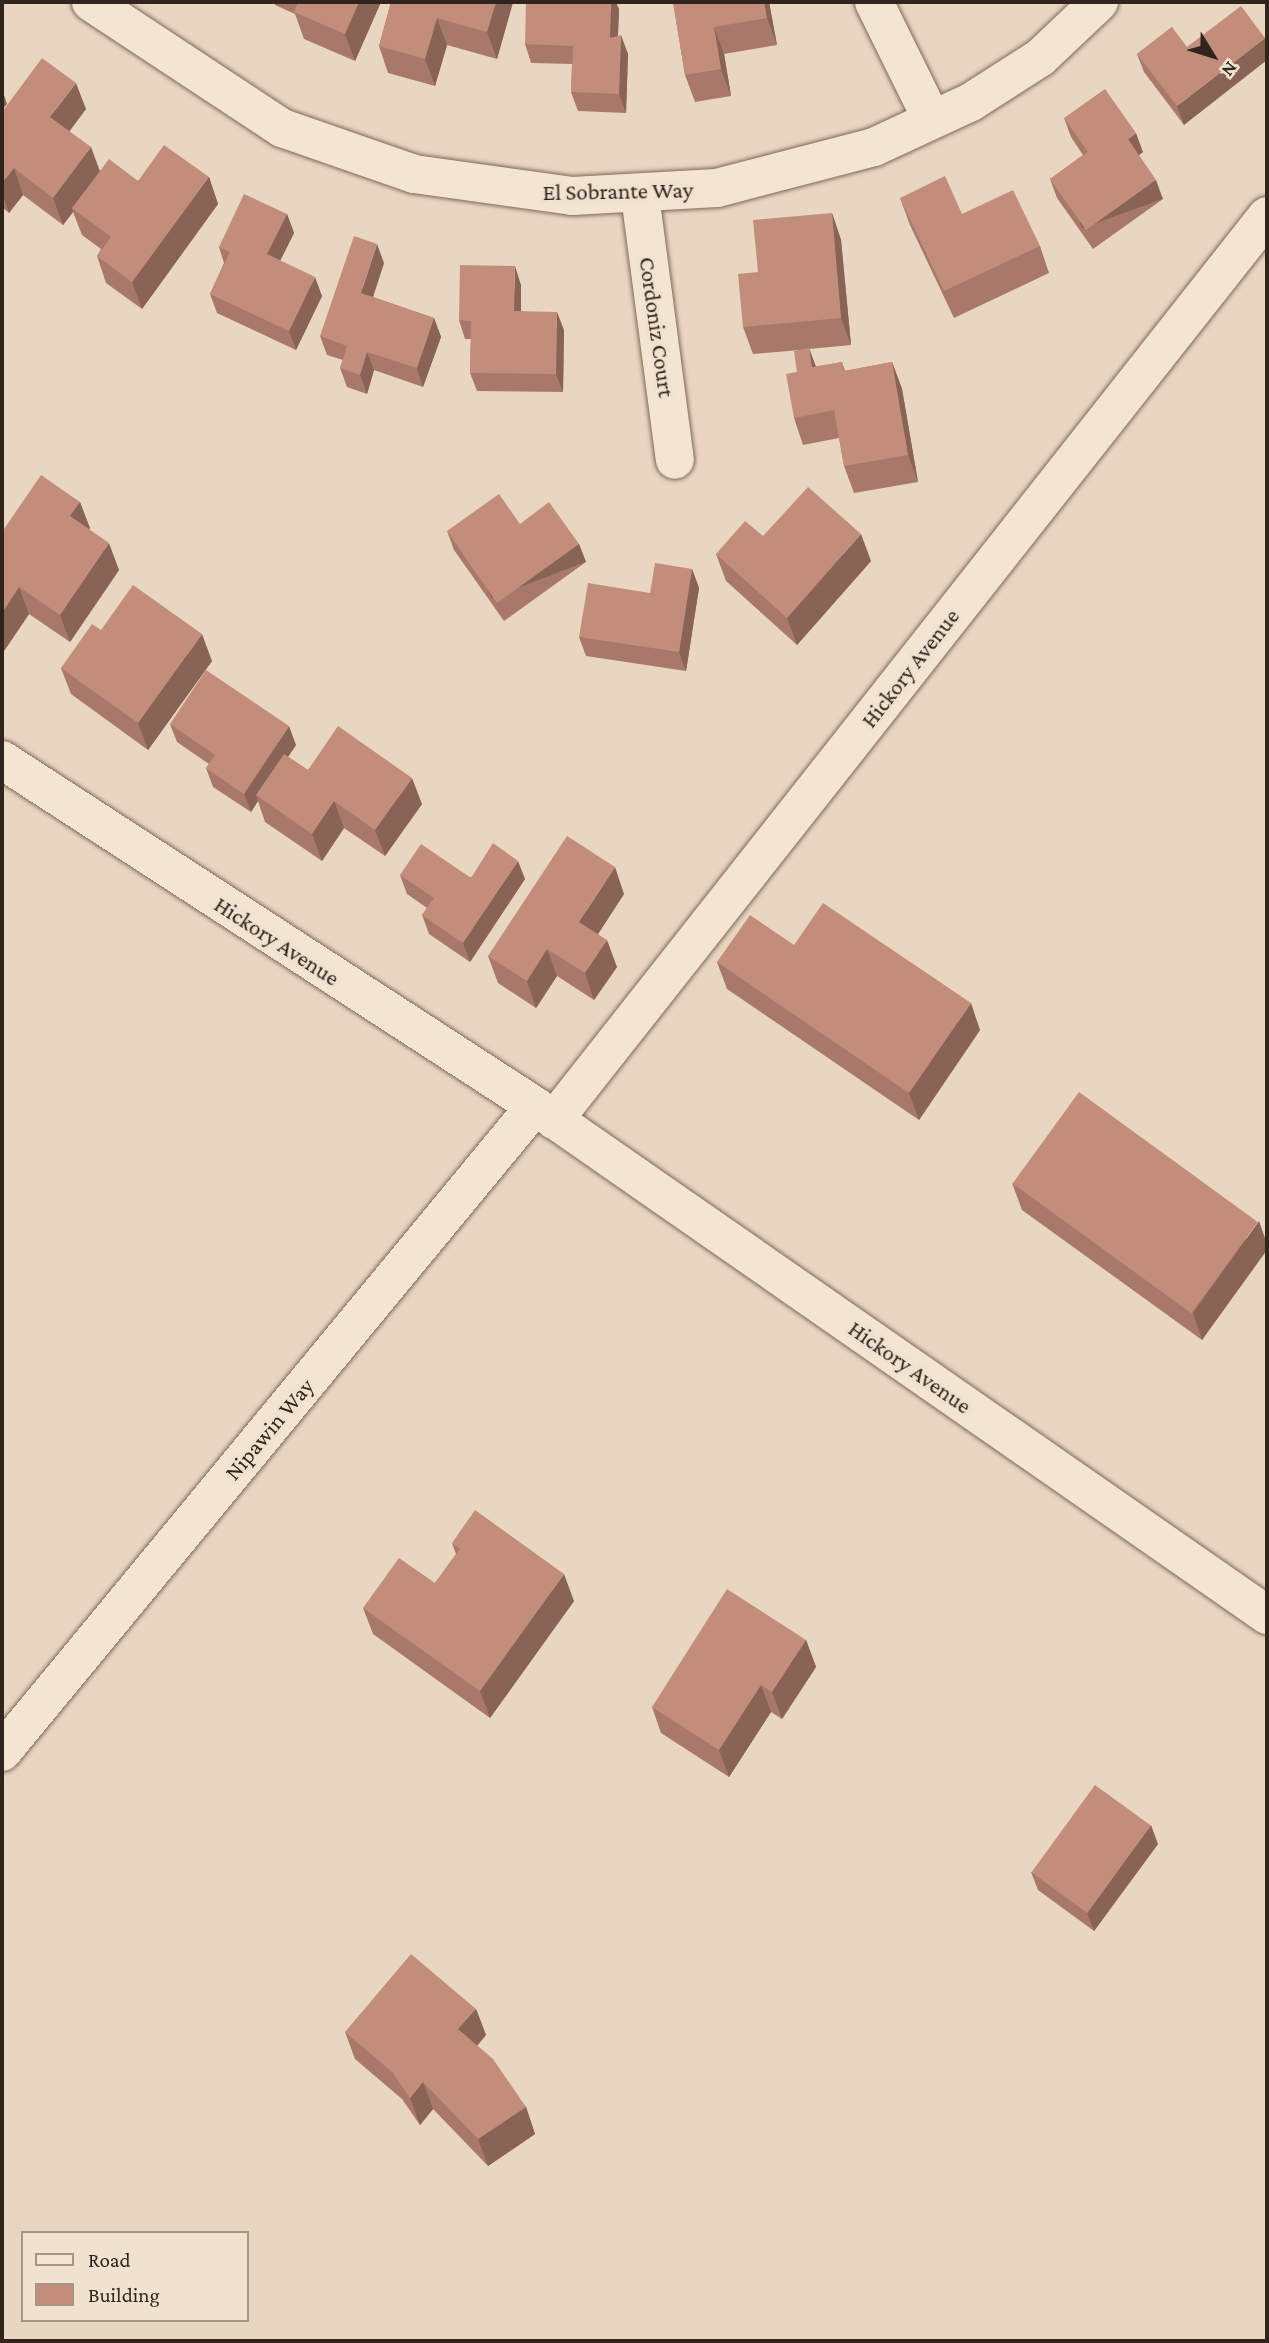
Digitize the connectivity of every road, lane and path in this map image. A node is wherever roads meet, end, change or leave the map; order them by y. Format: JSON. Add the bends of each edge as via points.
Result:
{"nodes":[{"id":1,"x":92,"y":2,"type":"edge"},
{"id":2,"x":874,"y":2,"type":"edge"},
{"id":3,"x":1098,"y":2,"type":"edge"},
{"id":4,"x":930,"y":116,"type":"junction"},
{"id":5,"x":640,"y":195,"type":"junction"},
{"id":6,"x":1267,"y":216,"type":"edge"},
{"id":7,"x":675,"y":460,"type":"dead end"},
{"id":8,"x":2,"y":760,"type":"edge"},
{"id":9,"x":545,"y":1113,"type":"junction"},
{"id":10,"x":1267,"y":1615,"type":"edge"},
{"id":11,"x":2,"y":1752,"type":"edge"}],
"edges":[{"from":1,"to":5,"type":"street","name":"El Sobrante Way","via":[[214,89],[282,128],[338,150],[492,189]]},
{"from":2,"to":4,"type":"street"},
{"from":3,"to":4,"type":"street","name":"El Sobrante Way","via":[[1041,57],[971,102]]},
{"from":4,"to":5,"type":"street","name":"El Sobrante Way","via":[[874,147],[796,172]]},
{"from":5,"to":7,"type":"street","name":"Cordoniz Court"},
{"from":6,"to":9,"type":"street","name":"Hickory Avenue"},
{"from":8,"to":9,"type":"street","name":"Hickory Avenue"},
{"from":9,"to":10,"type":"street","name":"Hickory Avenue"},
{"from":9,"to":11,"type":"street","name":"Nipawin Way"}]}
